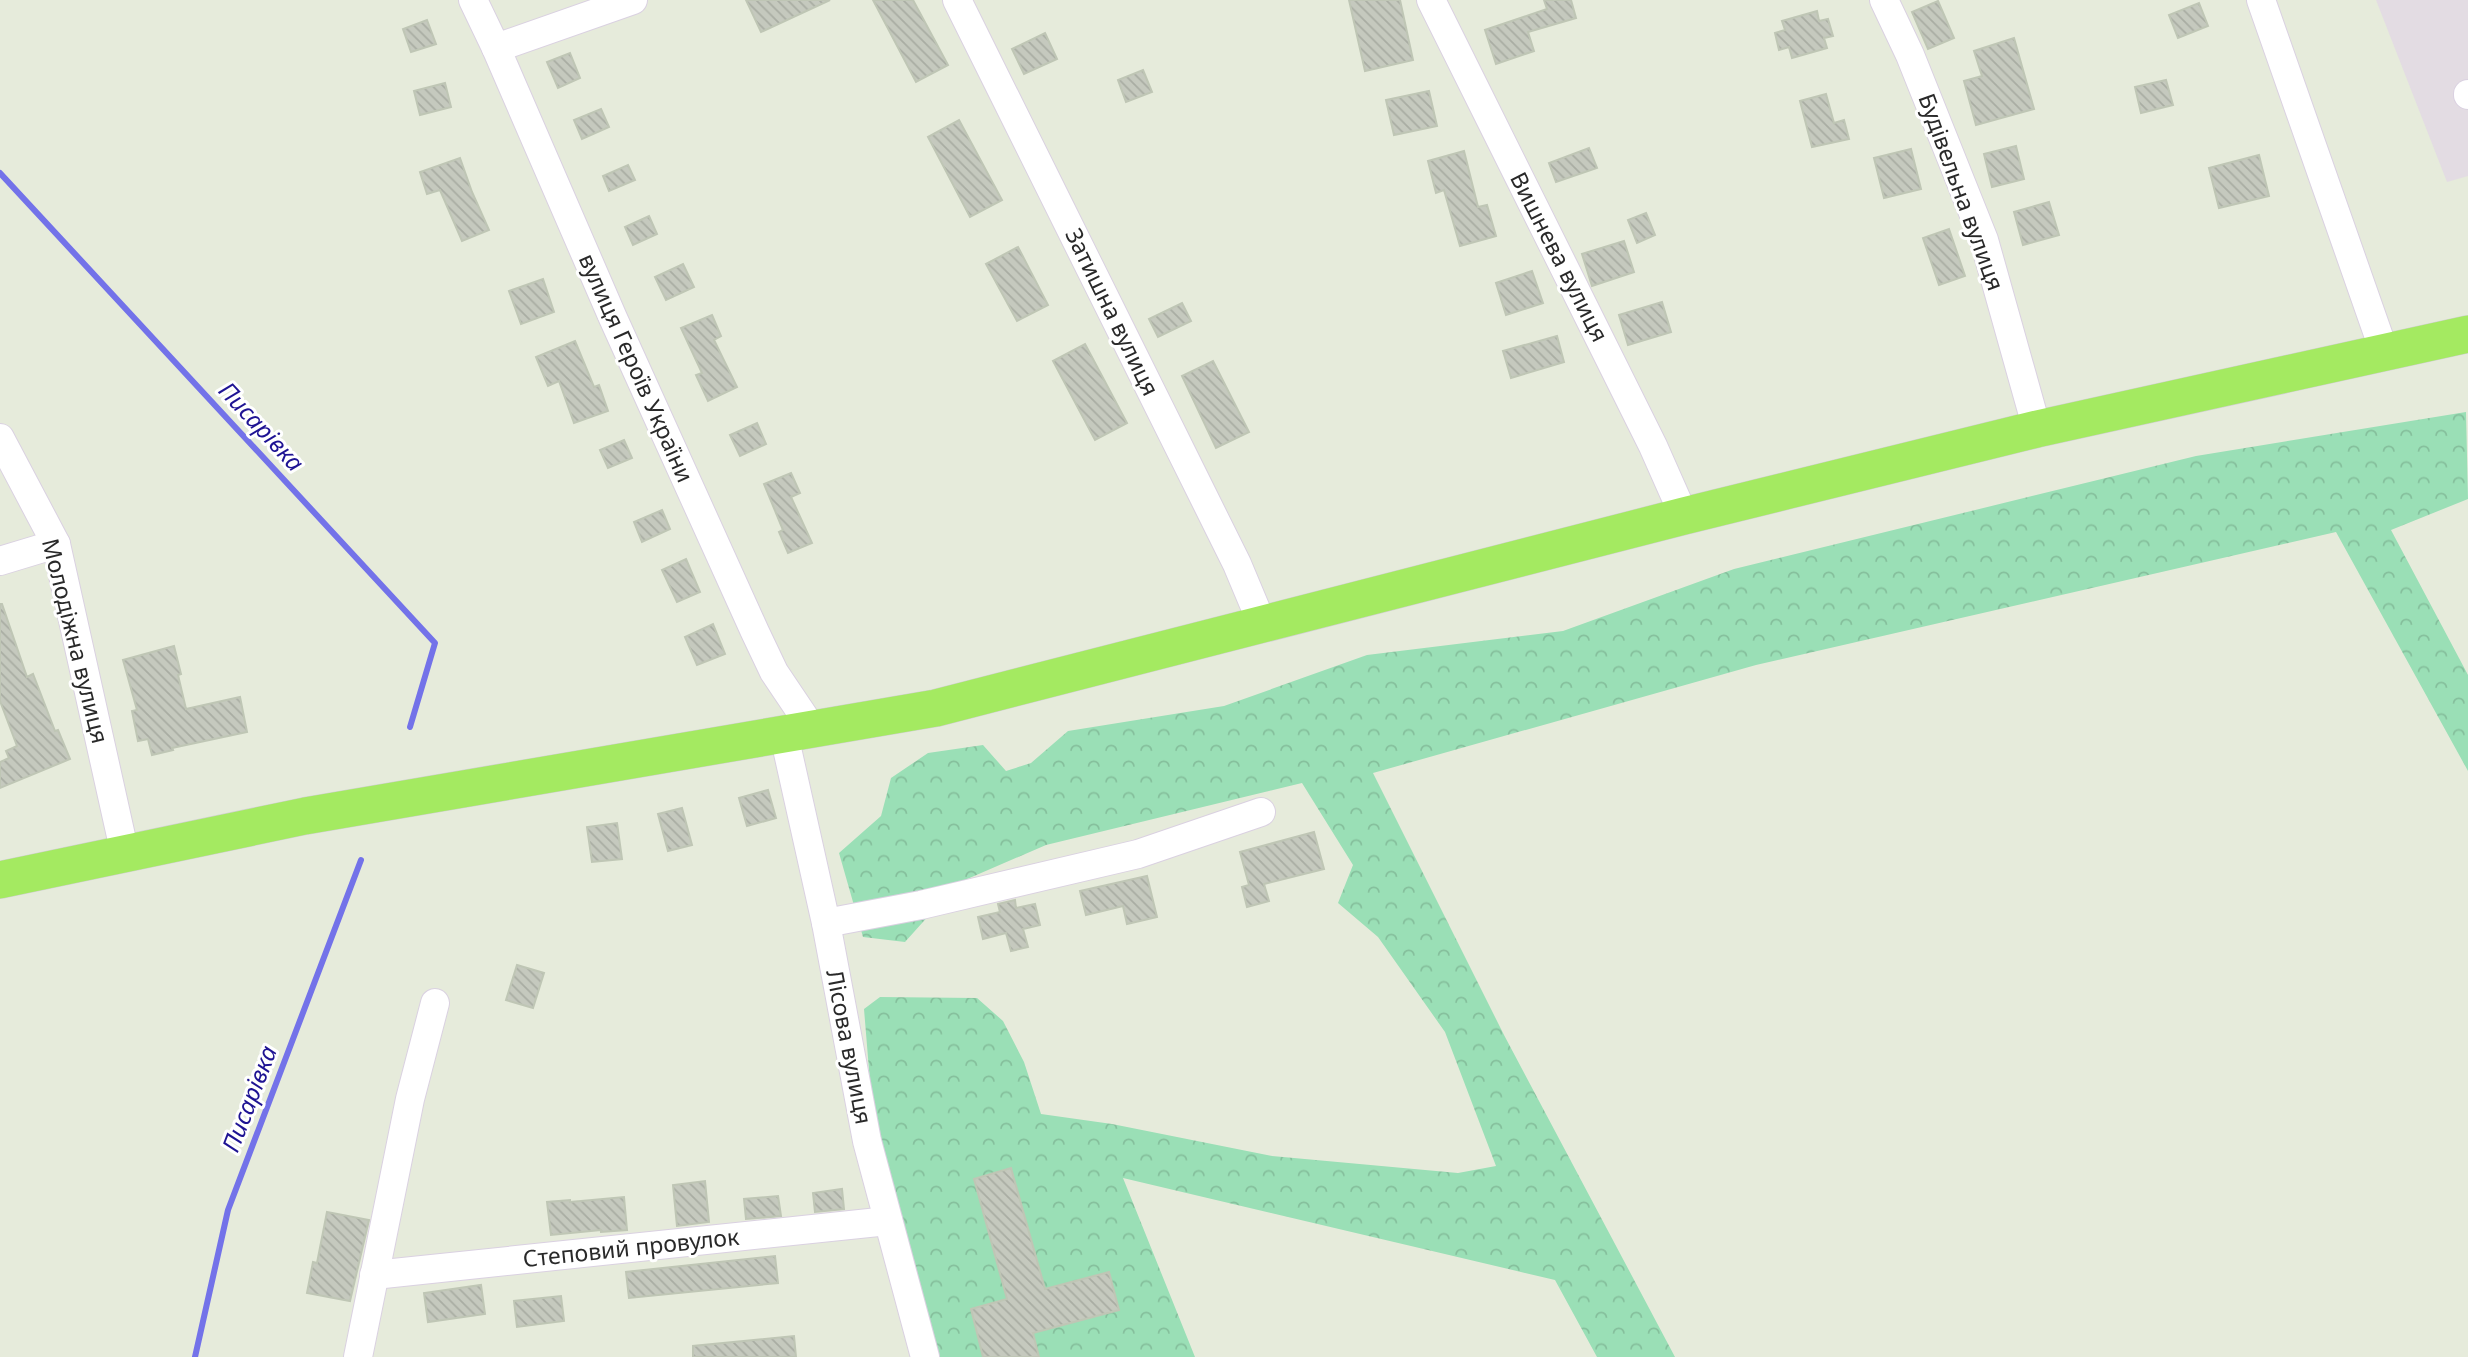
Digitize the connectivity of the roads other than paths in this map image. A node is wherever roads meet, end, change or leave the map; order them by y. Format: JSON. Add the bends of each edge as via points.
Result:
{"nodes":[{"id":1,"x":473,"y":0,"type":"edge"},
{"id":2,"x":634,"y":0,"type":"edge"},
{"id":3,"x":957,"y":0,"type":"edge"},
{"id":4,"x":1431,"y":0,"type":"edge"},
{"id":5,"x":1884,"y":0,"type":"edge"},
{"id":6,"x":2261,"y":0,"type":"edge"},
{"id":7,"x":496,"y":48,"type":"junction"},
{"id":8,"x":2468,"y":334,"type":"edge"},
{"id":9,"x":2385,"y":354,"type":"junction"},
{"id":10,"x":2037,"y":429,"type":"junction"},
{"id":11,"x":0,"y":438,"type":"edge"},
{"id":12,"x":1684,"y":516,"type":"junction"},
{"id":13,"x":56,"y":544,"type":"junction"},
{"id":14,"x":0,"y":561,"type":"edge"},
{"id":15,"x":1263,"y":626,"type":"junction"},
{"id":16,"x":798,"y":732,"type":"junction"},
{"id":17,"x":1261,"y":812,"type":"dead end"},
{"id":18,"x":125,"y":854,"type":"junction"},
{"id":19,"x":0,"y":880,"type":"edge"},
{"id":20,"x":826,"y":923,"type":"junction"},
{"id":21,"x":435,"y":1003,"type":"dead end"},
{"id":22,"x":888,"y":1221,"type":"junction"},
{"id":23,"x":374,"y":1275,"type":"junction"},
{"id":24,"x":358,"y":1357,"type":"edge"},
{"id":25,"x":925,"y":1357,"type":"edge"}],
"edges":[{"from":1,"to":7,"type":"street","name":"вулиця Героїв України"},
{"from":2,"to":7,"type":"street"},
{"from":3,"to":15,"type":"street","name":"Затишна вулиця","via":[[1237,564]]},
{"from":4,"to":12,"type":"street","name":"Вишнева вулиця"},
{"from":5,"to":10,"type":"street","name":"Будівельна вулиця","via":[[1984,240]]},
{"from":6,"to":9,"type":"street"},
{"from":7,"to":16,"type":"street","name":"вулиця Героїв України"},
{"from":8,"to":9,"type":"main road"},
{"from":9,"to":10,"type":"main road"},
{"from":10,"to":12,"type":"main road"},
{"from":11,"to":13,"type":"street","name":"Молодіжна вулиця"},
{"from":12,"to":15,"type":"main road"},
{"from":13,"to":14,"type":"street"},
{"from":13,"to":18,"type":"street","name":"Молодіжна вулиця"},
{"from":15,"to":16,"type":"main road","via":[[936,708]]},
{"from":16,"to":18,"type":"main road","via":[[305,816]]},
{"from":16,"to":20,"type":"street","name":"Лісова вулиця"},
{"from":17,"to":20,"type":"street","via":[[1138,854]]},
{"from":18,"to":19,"type":"main road"},
{"from":20,"to":22,"type":"street","name":"Лісова вулиця","via":[[867,1141]]},
{"from":21,"to":23,"type":"street"},
{"from":22,"to":23,"type":"street","name":"Степовий провулок"},
{"from":22,"to":25,"type":"street","name":"Лісова вулиця"},
{"from":23,"to":24,"type":"street"}]}
